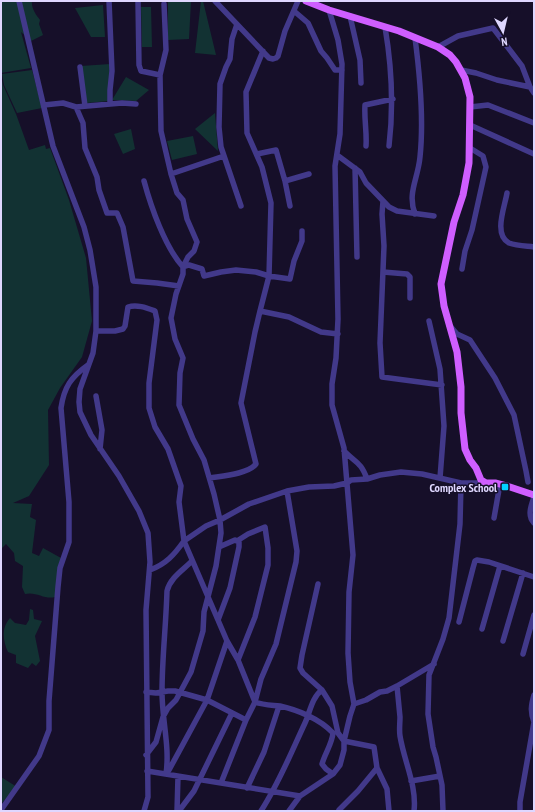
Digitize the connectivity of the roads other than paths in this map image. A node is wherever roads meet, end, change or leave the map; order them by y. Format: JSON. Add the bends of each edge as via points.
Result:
{"nodes":[{"id":1,"x":19,"y":1,"type":"edge"},
{"id":2,"x":109,"y":1,"type":"edge"},
{"id":3,"x":138,"y":1,"type":"edge"},
{"id":4,"x":215,"y":1,"type":"edge"},
{"id":5,"x":298,"y":1,"type":"edge"},
{"id":6,"x":306,"y":1,"type":"edge"},
{"id":7,"x":164,"y":4,"type":"dead end"},
{"id":8,"x":329,"y":10,"type":"junction"},
{"id":9,"x":294,"y":11,"type":"junction"},
{"id":10,"x":350,"y":16,"type":"junction"},
{"id":11,"x":237,"y":24,"type":"junction"},
{"id":12,"x":385,"y":26,"type":"junction"},
{"id":13,"x":415,"y":38,"type":"junction"},
{"id":14,"x":438,"y":47,"type":"junction"},
{"id":15,"x":263,"y":50,"type":"junction"},
{"id":16,"x":80,"y":67,"type":"dead end"},
{"id":17,"x":342,"y":70,"type":"junction"},
{"id":18,"x":461,"y":70,"type":"junction"},
{"id":19,"x":160,"y":75,"type":"junction"},
{"id":20,"x":361,"y":83,"type":"dead end"},
{"id":21,"x":530,"y":87,"type":"junction"},
{"id":22,"x":534,"y":93,"type":"edge"},
{"id":23,"x":392,"y":99,"type":"junction"},
{"id":24,"x":44,"y":104,"type":"junction"},
{"id":25,"x":110,"y":104,"type":"junction"},
{"id":26,"x":136,"y":104,"type":"dead end"},
{"id":27,"x":85,"y":106,"type":"junction"},
{"id":28,"x":76,"y":107,"type":"junction"},
{"id":29,"x":470,"y":107,"type":"junction"},
{"id":30,"x":534,"y":123,"type":"edge"},
{"id":31,"x":470,"y":125,"type":"junction"},
{"id":32,"x":366,"y":146,"type":"dead end"},
{"id":33,"x":389,"y":146,"type":"dead end"},
{"id":34,"x":470,"y":148,"type":"junction"},
{"id":35,"x":257,"y":154,"type":"junction"},
{"id":36,"x":534,"y":154,"type":"edge"},
{"id":37,"x":337,"y":155,"type":"junction"},
{"id":38,"x":224,"y":156,"type":"junction"},
{"id":39,"x":355,"y":168,"type":"junction"},
{"id":40,"x":171,"y":174,"type":"junction"},
{"id":41,"x":309,"y":174,"type":"dead end"},
{"id":42,"x":144,"y":181,"type":"dead end"},
{"id":43,"x":285,"y":181,"type":"junction"},
{"id":44,"x":507,"y":193,"type":"dead end"},
{"id":45,"x":383,"y":201,"type":"junction"},
{"id":46,"x":241,"y":206,"type":"dead end"},
{"id":47,"x":290,"y":206,"type":"dead end"},
{"id":48,"x":415,"y":214,"type":"junction"},
{"id":49,"x":434,"y":216,"type":"dead end"},
{"id":50,"x":302,"y":231,"type":"dead end"},
{"id":51,"x":534,"y":247,"type":"edge"},
{"id":52,"x":356,"y":257,"type":"dead end"},
{"id":53,"x":183,"y":267,"type":"junction"},
{"id":54,"x":462,"y":270,"type":"dead end"},
{"id":55,"x":383,"y":272,"type":"junction"},
{"id":56,"x":269,"y":276,"type":"junction"},
{"id":57,"x":179,"y":286,"type":"junction"},
{"id":58,"x":410,"y":298,"type":"dead end"},
{"id":59,"x":260,"y":311,"type":"junction"},
{"id":60,"x":429,"y":321,"type":"dead end"},
{"id":61,"x":450,"y":325,"type":"junction"},
{"id":62,"x":96,"y":331,"type":"junction"},
{"id":63,"x":338,"y":334,"type":"junction"},
{"id":64,"x":88,"y":364,"type":"junction"},
{"id":65,"x":442,"y":385,"type":"junction"},
{"id":66,"x":96,"y":396,"type":"dead end"},
{"id":67,"x":100,"y":449,"type":"junction"},
{"id":68,"x":344,"y":452,"type":"junction"},
{"id":69,"x":210,"y":478,"type":"junction"},
{"id":70,"x":440,"y":478,"type":"junction"},
{"id":71,"x":367,"y":479,"type":"junction"},
{"id":72,"x":528,"y":482,"type":"dead end"},
{"id":73,"x":347,"y":483,"type":"junction"},
{"id":74,"x":461,"y":483,"type":"junction"},
{"id":75,"x":486,"y":483,"type":"junction"},
{"id":76,"x":500,"y":484,"type":"junction"},
{"id":77,"x":287,"y":491,"type":"junction"},
{"id":78,"x":534,"y":496,"type":"edge"},
{"id":79,"x":494,"y":518,"type":"dead end"},
{"id":80,"x":220,"y":520,"type":"junction"},
{"id":81,"x":534,"y":524,"type":"edge"},
{"id":82,"x":237,"y":540,"type":"junction"},
{"id":83,"x":184,"y":541,"type":"junction"},
{"id":84,"x":219,"y":546,"type":"junction"},
{"id":85,"x":192,"y":561,"type":"junction"},
{"id":86,"x":500,"y":566,"type":"junction"},
{"id":87,"x":150,"y":570,"type":"junction"},
{"id":88,"x":523,"y":573,"type":"junction"},
{"id":89,"x":534,"y":577,"type":"edge"},
{"id":90,"x":318,"y":584,"type":"dead end"},
{"id":91,"x":209,"y":597,"type":"junction"},
{"id":92,"x":534,"y":615,"type":"edge"},
{"id":93,"x":218,"y":620,"type":"junction"},
{"id":94,"x":459,"y":622,"type":"dead end"},
{"id":95,"x":482,"y":629,"type":"dead end"},
{"id":96,"x":227,"y":641,"type":"junction"},
{"id":97,"x":502,"y":641,"type":"dead end"},
{"id":98,"x":523,"y":654,"type":"dead end"},
{"id":99,"x":238,"y":660,"type":"junction"},
{"id":100,"x":434,"y":663,"type":"junction"},
{"id":101,"x":397,"y":686,"type":"junction"},
{"id":102,"x":322,"y":690,"type":"junction"},
{"id":103,"x":146,"y":692,"type":"junction"},
{"id":104,"x":162,"y":692,"type":"junction"},
{"id":105,"x":180,"y":693,"type":"junction"},
{"id":106,"x":534,"y":695,"type":"edge"},
{"id":107,"x":207,"y":700,"type":"junction"},
{"id":108,"x":255,"y":702,"type":"junction"},
{"id":109,"x":354,"y":704,"type":"junction"},
{"id":110,"x":279,"y":706,"type":"junction"},
{"id":111,"x":232,"y":713,"type":"junction"},
{"id":112,"x":308,"y":716,"type":"junction"},
{"id":113,"x":163,"y":717,"type":"junction"},
{"id":114,"x":246,"y":720,"type":"junction"},
{"id":115,"x":534,"y":722,"type":"edge"},
{"id":116,"x":344,"y":741,"type":"junction"},
{"id":117,"x":146,"y":755,"type":"junction"},
{"id":118,"x":377,"y":768,"type":"junction"},
{"id":119,"x":147,"y":771,"type":"junction"},
{"id":120,"x":166,"y":774,"type":"junction"},
{"id":121,"x":333,"y":774,"type":"junction"},
{"id":122,"x":178,"y":776,"type":"junction"},
{"id":123,"x":440,"y":776,"type":"junction"},
{"id":124,"x":199,"y":780,"type":"junction"},
{"id":125,"x":412,"y":781,"type":"junction"},
{"id":126,"x":221,"y":783,"type":"junction"},
{"id":127,"x":247,"y":788,"type":"junction"},
{"id":128,"x":273,"y":792,"type":"junction"},
{"id":129,"x":300,"y":796,"type":"junction"},
{"id":130,"x":1,"y":810,"type":"edge"},
{"id":131,"x":339,"y":810,"type":"edge"},
{"id":132,"x":144,"y":811,"type":"edge"},
{"id":133,"x":178,"y":811,"type":"edge"},
{"id":134,"x":261,"y":811,"type":"edge"},
{"id":135,"x":289,"y":811,"type":"edge"},
{"id":136,"x":389,"y":811,"type":"edge"},
{"id":137,"x":414,"y":811,"type":"edge"},
{"id":138,"x":443,"y":811,"type":"edge"},
{"id":139,"x":520,"y":811,"type":"edge"}],
"edges":[{"from":1,"to":24,"type":"street"},
{"from":2,"to":25,"type":"street","via":[[112,71]]},
{"from":3,"to":19,"type":"street","via":[[141,72]]},
{"from":4,"to":11,"type":"street"},
{"from":5,"to":9,"type":"street"},
{"from":6,"to":8,"type":"main road"},
{"from":7,"to":19,"type":"street","via":[[166,50]]},
{"from":8,"to":10,"type":"main road"},
{"from":8,"to":17,"type":"street","via":[[340,49]]},
{"from":9,"to":15,"type":"street","via":[[276,58],[270,58]]},
{"from":9,"to":17,"type":"street","via":[[308,23],[332,68]]},
{"from":10,"to":12,"type":"main road"},
{"from":10,"to":20,"type":"street","via":[[360,60]]},
{"from":11,"to":15,"type":"street"},
{"from":11,"to":38,"type":"street","via":[[230,59],[220,84],[219,127]]},
{"from":12,"to":13,"type":"main road"},
{"from":12,"to":23,"type":"street"},
{"from":13,"to":14,"type":"main road"},
{"from":13,"to":48,"type":"street","via":[[421,92],[420,158],[411,198]]},
{"from":14,"to":18,"type":"main road","via":[[450,55]]},
{"from":14,"to":21,"type":"street","via":[[458,36],[493,28],[522,66]]},
{"from":15,"to":35,"type":"street","via":[[246,92],[247,133]]},
{"from":16,"to":27,"type":"street"},
{"from":17,"to":37,"type":"street"},
{"from":18,"to":21,"type":"street"},
{"from":18,"to":29,"type":"main road","via":[[468,86]]},
{"from":19,"to":40,"type":"street","via":[[161,131]]},
{"from":21,"to":22,"type":"street"},
{"from":23,"to":32,"type":"street","via":[[365,105]]},
{"from":23,"to":33,"type":"street"},
{"from":24,"to":28,"type":"street","via":[[63,102]]},
{"from":24,"to":62,"type":"street","via":[[53,146],[82,221],[90,250],[96,287]]},
{"from":25,"to":26,"type":"street"},
{"from":25,"to":27,"type":"street"},
{"from":27,"to":28,"type":"street"},
{"from":28,"to":57,"type":"street","via":[[83,123],[85,148],[97,177],[107,213],[117,213],[124,227],[133,281]]},
{"from":29,"to":30,"type":"street","via":[[488,105]]},
{"from":29,"to":31,"type":"main road"},
{"from":31,"to":34,"type":"main road"},
{"from":31,"to":36,"type":"street"},
{"from":34,"to":54,"type":"street","via":[[483,156],[486,166]]},
{"from":34,"to":61,"type":"main road","via":[[467,178],[454,222],[441,284]]},
{"from":35,"to":43,"type":"street","via":[[276,150]]},
{"from":35,"to":56,"type":"street","via":[[271,203]]},
{"from":37,"to":39,"type":"street"},
{"from":37,"to":63,"type":"street","via":[[335,179]]},
{"from":38,"to":40,"type":"street"},
{"from":38,"to":46,"type":"street"},
{"from":39,"to":45,"type":"street"},
{"from":39,"to":52,"type":"street"},
{"from":40,"to":53,"type":"street","via":[[197,242]]},
{"from":41,"to":43,"type":"street"},
{"from":42,"to":53,"type":"street","via":[[165,237]]},
{"from":43,"to":47,"type":"street"},
{"from":44,"to":51,"type":"street","via":[[500,228],[504,239],[518,245]]},
{"from":45,"to":48,"type":"street","via":[[397,211]]},
{"from":45,"to":55,"type":"street"},
{"from":48,"to":49,"type":"street"},
{"from":50,"to":56,"type":"street","via":[[302,241],[290,279]]},
{"from":53,"to":56,"type":"street","via":[[189,265],[202,269],[204,276],[236,270]]},
{"from":53,"to":57,"type":"street"},
{"from":55,"to":58,"type":"street","via":[[407,274],[410,277]]},
{"from":55,"to":65,"type":"street","via":[[380,343],[382,378]]},
{"from":56,"to":59,"type":"street"},
{"from":57,"to":69,"type":"street","via":[[171,318],[183,358],[179,404]]},
{"from":59,"to":63,"type":"street","via":[[289,316],[321,332]]},
{"from":59,"to":69,"type":"street","via":[[241,403],[256,464],[253,468]]},
{"from":60,"to":65,"type":"street"},
{"from":61,"to":72,"type":"street","via":[[457,334],[470,340],[495,378],[514,415]]},
{"from":61,"to":75,"type":"main road","via":[[457,352],[465,449],[481,480]]},
{"from":62,"to":64,"type":"street","via":[[93,353]]},
{"from":62,"to":83,"type":"street","via":[[123,329],[128,307],[146,307],[155,311],[157,320],[149,383],[149,408],[155,427],[168,449],[181,486],[180,508]]},
{"from":63,"to":68,"type":"street","via":[[332,405]]},
{"from":64,"to":67,"type":"street","via":[[80,389],[80,412]]},
{"from":64,"to":130,"type":"street","via":[[71,380],[63,396],[61,408],[69,502],[69,542],[60,568],[49,730],[39,756]]},
{"from":65,"to":70,"type":"street","via":[[444,426]]},
{"from":66,"to":67,"type":"street","via":[[102,430]]},
{"from":67,"to":87,"type":"street","via":[[139,511],[148,533]]},
{"from":68,"to":71,"type":"street","via":[[357,462]]},
{"from":68,"to":73,"type":"street"},
{"from":69,"to":80,"type":"street"},
{"from":70,"to":71,"type":"street","via":[[401,472],[380,474]]},
{"from":70,"to":74,"type":"street"},
{"from":71,"to":73,"type":"street","via":[[351,480]]},
{"from":73,"to":77,"type":"street"},
{"from":73,"to":109,"type":"street","via":[[353,555],[349,592],[348,653]]},
{"from":74,"to":75,"type":"street"},
{"from":74,"to":100,"type":"street","via":[[460,524],[449,618]]},
{"from":75,"to":76,"type":"main road"},
{"from":76,"to":78,"type":"main road"},
{"from":76,"to":79,"type":"street"},
{"from":77,"to":80,"type":"street","via":[[249,504]]},
{"from":77,"to":108,"type":"street","via":[[297,550],[296,562],[276,644]]},
{"from":78,"to":81,"type":"street","via":[[529,514]]},
{"from":80,"to":83,"type":"street"},
{"from":80,"to":84,"type":"street"},
{"from":82,"to":84,"type":"street"},
{"from":82,"to":93,"type":"street","via":[[239,547],[230,588]]},
{"from":82,"to":99,"type":"street","via":[[265,526],[268,565],[255,617]]},
{"from":83,"to":85,"type":"street"},
{"from":83,"to":87,"type":"street","via":[[174,555]]},
{"from":84,"to":91,"type":"street"},
{"from":85,"to":91,"type":"street"},
{"from":85,"to":104,"type":"street","via":[[169,585]]},
{"from":86,"to":88,"type":"street"},
{"from":86,"to":94,"type":"street","via":[[475,561]]},
{"from":86,"to":95,"type":"street"},
{"from":87,"to":103,"type":"street","via":[[146,610]]},
{"from":88,"to":89,"type":"street"},
{"from":88,"to":97,"type":"street"},
{"from":90,"to":102,"type":"street","via":[[300,668]]},
{"from":91,"to":93,"type":"street"},
{"from":91,"to":105,"type":"street","via":[[193,665]]},
{"from":92,"to":98,"type":"street"},
{"from":93,"to":96,"type":"street"},
{"from":96,"to":99,"type":"street"},
{"from":96,"to":107,"type":"street"},
{"from":99,"to":108,"type":"street"},
{"from":100,"to":101,"type":"street"},
{"from":100,"to":123,"type":"street","via":[[429,675],[428,714]]},
{"from":101,"to":109,"type":"street"},
{"from":101,"to":125,"type":"street","via":[[399,733]]},
{"from":102,"to":112,"type":"street","via":[[313,701]]},
{"from":102,"to":116,"type":"street","via":[[332,706],[338,733]]},
{"from":103,"to":104,"type":"street"},
{"from":103,"to":117,"type":"street"},
{"from":104,"to":105,"type":"street"},
{"from":104,"to":113,"type":"street"},
{"from":105,"to":107,"type":"street"},
{"from":105,"to":113,"type":"street"},
{"from":106,"to":115,"type":"street","via":[[531,708]]},
{"from":107,"to":111,"type":"street"},
{"from":107,"to":120,"type":"street"},
{"from":108,"to":110,"type":"street"},
{"from":108,"to":114,"type":"street"},
{"from":109,"to":116,"type":"street"},
{"from":110,"to":112,"type":"street"},
{"from":110,"to":127,"type":"street","via":[[264,752]]},
{"from":111,"to":114,"type":"street"},
{"from":111,"to":124,"type":"street"},
{"from":112,"to":121,"type":"street","via":[[333,733],[322,764]]},
{"from":112,"to":128,"type":"street"},
{"from":113,"to":117,"type":"street","via":[[156,742]]},
{"from":113,"to":120,"type":"street","via":[[168,760]]},
{"from":114,"to":126,"type":"street"},
{"from":115,"to":139,"type":"street"},
{"from":116,"to":118,"type":"street","via":[[374,746]]},
{"from":116,"to":121,"type":"street","via":[[340,765]]},
{"from":117,"to":119,"type":"street"},
{"from":118,"to":131,"type":"street"},
{"from":118,"to":136,"type":"street","via":[[388,789]]},
{"from":119,"to":120,"type":"street"},
{"from":119,"to":132,"type":"street","via":[[148,797]]},
{"from":120,"to":122,"type":"street"},
{"from":121,"to":129,"type":"street"},
{"from":122,"to":124,"type":"street"},
{"from":122,"to":133,"type":"street"},
{"from":123,"to":125,"type":"street"},
{"from":123,"to":138,"type":"street"},
{"from":124,"to":126,"type":"street"},
{"from":124,"to":133,"type":"street","via":[[194,791]]},
{"from":125,"to":137,"type":"street"},
{"from":126,"to":127,"type":"street"},
{"from":127,"to":128,"type":"street"},
{"from":128,"to":129,"type":"street"},
{"from":128,"to":134,"type":"street"},
{"from":129,"to":135,"type":"street"}]}
